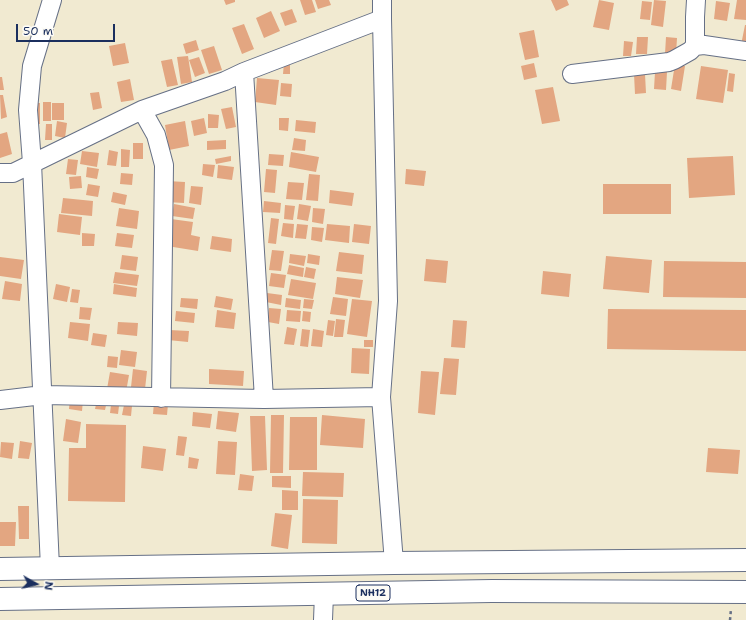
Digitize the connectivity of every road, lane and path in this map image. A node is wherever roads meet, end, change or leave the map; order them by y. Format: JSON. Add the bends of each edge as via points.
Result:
{"nodes":[{"id":1,"x":52,"y":0,"type":"edge"},
{"id":2,"x":382,"y":0,"type":"edge"},
{"id":3,"x":696,"y":0,"type":"edge"},
{"id":4,"x":382,"y":19,"type":"junction"},
{"id":5,"x":695,"y":46,"type":"junction"},
{"id":6,"x":746,"y":51,"type":"edge"},
{"id":7,"x":244,"y":72,"type":"junction"},
{"id":8,"x":572,"y":74,"type":"dead end"},
{"id":9,"x":142,"y":110,"type":"junction"},
{"id":10,"x":32,"y":163,"type":"junction"},
{"id":11,"x":0,"y":173,"type":"edge"},
{"id":12,"x":43,"y":395,"type":"junction"},
{"id":13,"x":381,"y":397,"type":"junction"},
{"id":14,"x":161,"y":398,"type":"junction"},
{"id":15,"x":264,"y":399,"type":"junction"},
{"id":16,"x":0,"y":400,"type":"edge"},
{"id":17,"x":746,"y":560,"type":"edge"},
{"id":18,"x":394,"y":563,"type":"junction"},
{"id":19,"x":50,"y":568,"type":"junction"},
{"id":20,"x":0,"y":569,"type":"edge"},
{"id":21,"x":746,"y":592,"type":"edge"},
{"id":22,"x":324,"y":594,"type":"junction"},
{"id":23,"x":0,"y":599,"type":"edge"},
{"id":24,"x":323,"y":620,"type":"edge"}],
"edges":[{"from":1,"to":10,"type":"street","via":[[32,66],[28,110]]},
{"from":2,"to":4,"type":"street"},
{"from":3,"to":5,"type":"street"},
{"from":4,"to":7,"type":"street"},
{"from":4,"to":13,"type":"street","via":[[388,301]]},
{"from":5,"to":6,"type":"street"},
{"from":5,"to":8,"type":"street","via":[[669,62]]},
{"from":7,"to":9,"type":"street"},
{"from":7,"to":15,"type":"street"},
{"from":9,"to":10,"type":"street"},
{"from":9,"to":14,"type":"street","via":[[156,135],[164,165]]},
{"from":10,"to":11,"type":"street","via":[[13,173]]},
{"from":10,"to":12,"type":"street"},
{"from":12,"to":14,"type":"street"},
{"from":12,"to":16,"type":"street"},
{"from":12,"to":19,"type":"street"},
{"from":13,"to":15,"type":"street"},
{"from":13,"to":18,"type":"street"},
{"from":14,"to":15,"type":"street"},
{"from":17,"to":18,"type":"highway"},
{"from":18,"to":19,"type":"highway"},
{"from":19,"to":20,"type":"highway"},
{"from":21,"to":22,"type":"highway","number":"NH12","via":[[492,591]]},
{"from":22,"to":23,"type":"highway","number":"NH12"},
{"from":22,"to":24,"type":"street"}]}
